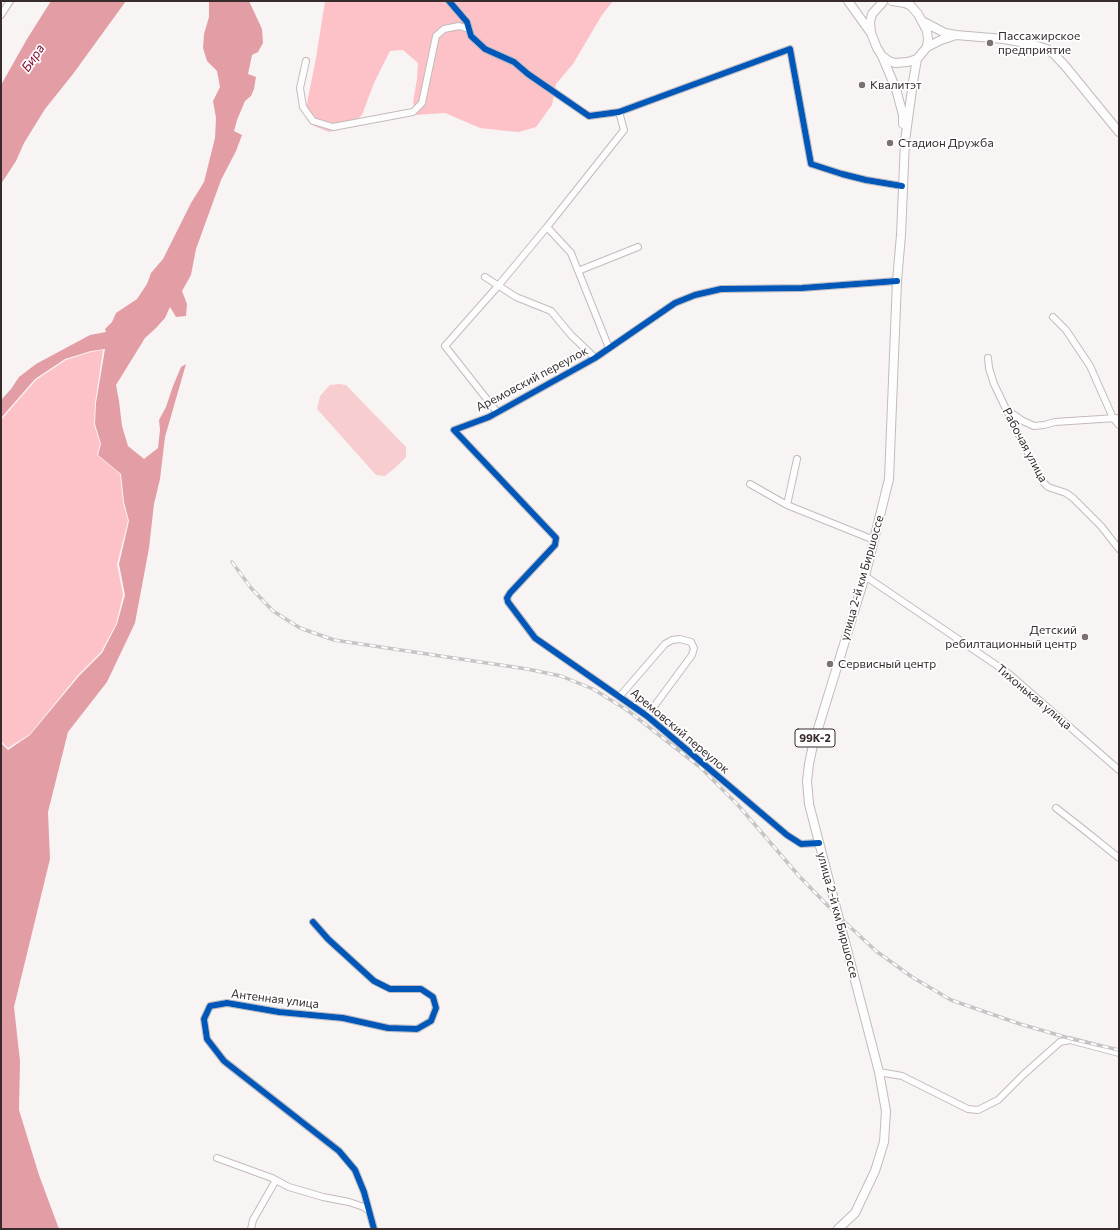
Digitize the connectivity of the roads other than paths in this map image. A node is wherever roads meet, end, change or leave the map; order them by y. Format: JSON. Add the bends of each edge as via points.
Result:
{"nodes":[{"id":1,"x":10,"y":1,"type":"edge"},
{"id":2,"x":449,"y":1,"type":"edge"},
{"id":3,"x":848,"y":1,"type":"edge"},
{"id":4,"x":885,"y":1,"type":"edge"},
{"id":5,"x":910,"y":4,"type":"edge"},
{"id":6,"x":1,"y":15,"type":"edge"},
{"id":7,"x":924,"y":22,"type":"junction"},
{"id":8,"x":469,"y":29,"type":"junction"},
{"id":9,"x":871,"y":33,"type":"junction"},
{"id":10,"x":956,"y":36,"type":"junction"},
{"id":11,"x":926,"y":47,"type":"junction"},
{"id":12,"x":882,"y":56,"type":"junction"},
{"id":13,"x":917,"y":59,"type":"junction"},
{"id":14,"x":306,"y":61,"type":"dead end"},
{"id":15,"x":619,"y":112,"type":"junction"},
{"id":16,"x":1119,"y":132,"type":"edge"},
{"id":17,"x":905,"y":141,"type":"junction"},
{"id":18,"x":902,"y":186,"type":"junction"},
{"id":19,"x":547,"y":228,"type":"junction"},
{"id":20,"x":638,"y":247,"type":"dead end"},
{"id":21,"x":578,"y":271,"type":"junction"},
{"id":22,"x":485,"y":277,"type":"dead end"},
{"id":23,"x":897,"y":281,"type":"junction"},
{"id":24,"x":498,"y":286,"type":"junction"},
{"id":25,"x":1053,"y":317,"type":"dead end"},
{"id":26,"x":609,"y":348,"type":"junction"},
{"id":27,"x":595,"y":358,"type":"junction"},
{"id":28,"x":988,"y":358,"type":"dead end"},
{"id":29,"x":1006,"y":409,"type":"junction"},
{"id":30,"x":497,"y":412,"type":"junction"},
{"id":31,"x":1116,"y":418,"type":"edge"},
{"id":32,"x":1119,"y":425,"type":"edge"},
{"id":33,"x":797,"y":459,"type":"dead end"},
{"id":34,"x":750,"y":484,"type":"dead end"},
{"id":35,"x":787,"y":505,"type":"junction"},
{"id":36,"x":874,"y":540,"type":"junction"},
{"id":37,"x":1119,"y":549,"type":"edge"},
{"id":38,"x":865,"y":576,"type":"junction"},
{"id":39,"x":620,"y":696,"type":"junction"},
{"id":40,"x":647,"y":716,"type":"junction"},
{"id":41,"x":1119,"y":770,"type":"edge"},
{"id":42,"x":1056,"y":808,"type":"dead end"},
{"id":43,"x":819,"y":843,"type":"junction"},
{"id":44,"x":1119,"y":858,"type":"edge"},
{"id":45,"x":314,"y":922,"type":"dead end"},
{"id":46,"x":1119,"y":1053,"type":"edge"},
{"id":47,"x":879,"y":1072,"type":"junction"},
{"id":48,"x":217,"y":1158,"type":"dead end"},
{"id":49,"x":276,"y":1180,"type":"junction"},
{"id":50,"x":368,"y":1210,"type":"junction"},
{"id":51,"x":251,"y":1229,"type":"edge"},
{"id":52,"x":374,"y":1229,"type":"edge"},
{"id":53,"x":838,"y":1229,"type":"edge"}],
"edges":[{"from":1,"to":6,"type":"street"},
{"from":2,"to":8,"type":"street","via":[[467,22]]},
{"from":3,"to":9,"type":"main road","number":"99К-2"},
{"from":4,"to":5,"type":"main road","number":"99К-2"},
{"from":4,"to":9,"type":"main road","number":"99К-2","via":[[872,14]]},
{"from":5,"to":7,"type":"main road","number":"99К-2"},
{"from":7,"to":10,"type":"main road"},
{"from":7,"to":11,"type":"main road","number":"99К-2","via":[[928,39]]},
{"from":8,"to":14,"type":"street","via":[[459,26],[444,29],[436,36],[422,103],[413,112],[333,127],[314,121],[303,107],[300,88]]},
{"from":8,"to":15,"type":"street","via":[[471,36],[485,50],[514,62],[590,116]]},
{"from":9,"to":12,"type":"main road","number":"99К-2"},
{"from":10,"to":11,"type":"main road"},
{"from":10,"to":16,"type":"main road","via":[[1004,39],[1047,49],[1063,63]]},
{"from":11,"to":13,"type":"main road","number":"99К-2"},
{"from":12,"to":13,"type":"main road","via":[[895,63]]},
{"from":12,"to":17,"type":"main road","number":"99К-2","via":[[896,89],[903,115]]},
{"from":13,"to":17,"type":"main road","number":"99К-2"},
{"from":15,"to":18,"type":"street","via":[[790,49],[811,164],[866,180]]},
{"from":15,"to":19,"type":"street","via":[[624,130]]},
{"from":17,"to":18,"type":"main road","name":"улица 2-й км Биршоссе","number":"99К-2"},
{"from":18,"to":23,"type":"main road","name":"улица 2-й км Биршоссе","number":"99К-2"},
{"from":19,"to":21,"type":"street","via":[[571,253]]},
{"from":19,"to":24,"type":"street"},
{"from":20,"to":21,"type":"street"},
{"from":21,"to":26,"type":"street"},
{"from":22,"to":24,"type":"street","name":"Аремовский переулок"},
{"from":23,"to":26,"type":"street","name":"Аремовский переулок","via":[[802,288],[722,289],[695,295],[675,303]]},
{"from":23,"to":36,"type":"main road","name":"улица 2-й км Биршоссе","number":"99К-2","via":[[890,479]]},
{"from":24,"to":27,"type":"street","name":"Аремовский переулок","via":[[516,297],[551,311]]},
{"from":24,"to":30,"type":"street","via":[[445,346]]},
{"from":25,"to":31,"type":"street","via":[[1066,330],[1090,366]]},
{"from":26,"to":27,"type":"street","name":"Аремовский переулок"},
{"from":27,"to":30,"type":"street","name":"Аремовский переулок"},
{"from":28,"to":29,"type":"street","name":"Рабочая улица","via":[[994,384]]},
{"from":29,"to":31,"type":"street","via":[[1034,426]]},
{"from":29,"to":37,"type":"street","name":"Рабочая улица","via":[[1042,481],[1048,487],[1073,498],[1101,526]]},
{"from":30,"to":39,"type":"street","name":"Аремовский переулок","via":[[454,430],[556,538],[555,545],[510,593],[508,602],[536,638]]},
{"from":31,"to":32,"type":"street"},
{"from":33,"to":35,"type":"street"},
{"from":34,"to":35,"type":"street"},
{"from":35,"to":36,"type":"street"},
{"from":36,"to":38,"type":"main road","name":"улица 2-й км Биршоссе","number":"99К-2"},
{"from":38,"to":41,"type":"street","name":"Тихонькая улица","via":[[1008,673]]},
{"from":38,"to":43,"type":"main road","name":"улица 2-й км Биршоссе","number":"99К-2","via":[[809,764],[809,804]]},
{"from":39,"to":40,"type":"street","name":"Аремовский переулок"},
{"from":39,"to":40,"type":"street","name":"Аремовский переулок","via":[[665,644],[680,639],[691,642],[694,648],[692,655]]},
{"from":40,"to":43,"type":"street","name":"Аремовский переулок","via":[[787,835],[801,844]]},
{"from":42,"to":44,"type":"street"},
{"from":43,"to":47,"type":"main road","name":"улица 2-й км Биршоссе","number":"99К-2"},
{"from":45,"to":50,"type":"street","name":"Антенная улица","via":[[328,939],[374,981],[390,989],[421,989],[434,997],[436,1008],[431,1021],[417,1029],[388,1028],[343,1018],[279,1012],[227,1003],[210,1006],[204,1019],[207,1039],[224,1061],[339,1151],[354,1170],[364,1192]]},
{"from":46,"to":47,"type":"street","via":[[1070,1040],[1060,1042],[998,1100],[978,1110],[968,1109],[902,1076]]},
{"from":47,"to":53,"type":"main road","name":"улица 2-й км Биршоссе","number":"99К-2","via":[[886,1111],[884,1142],[875,1170],[855,1214]]},
{"from":48,"to":49,"type":"street"},
{"from":49,"to":50,"type":"street","via":[[289,1187],[349,1202]]},
{"from":49,"to":51,"type":"street","via":[[253,1220]]},
{"from":50,"to":52,"type":"street","name":"Антенная улица"}]}
